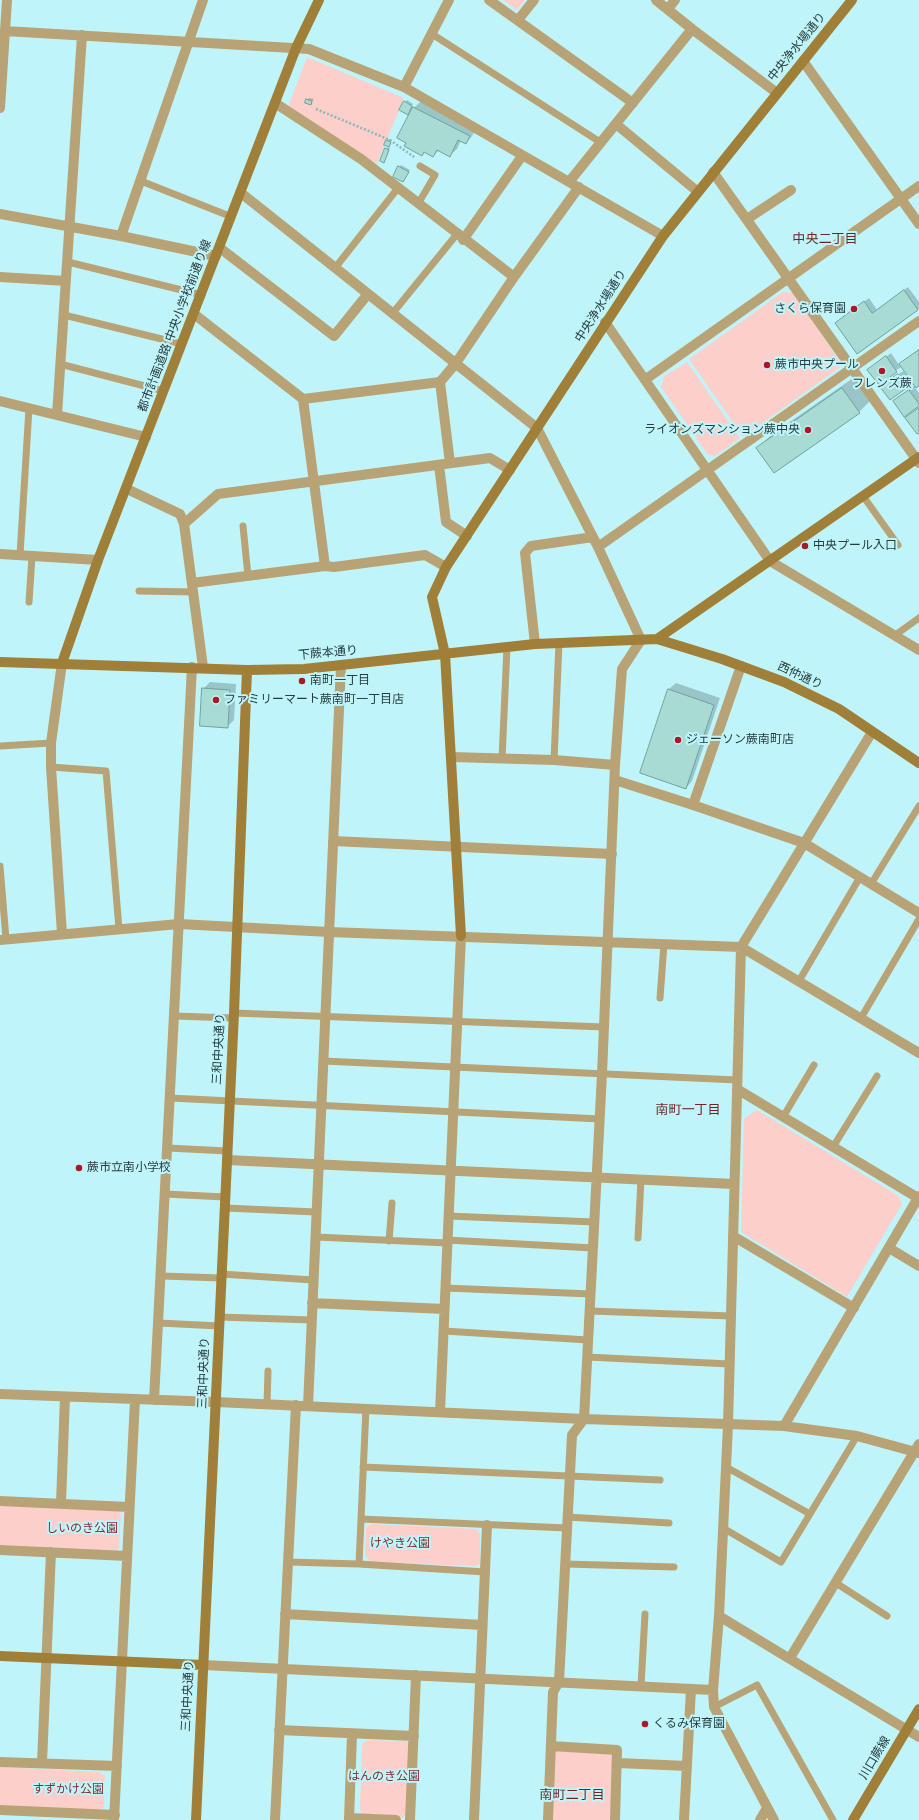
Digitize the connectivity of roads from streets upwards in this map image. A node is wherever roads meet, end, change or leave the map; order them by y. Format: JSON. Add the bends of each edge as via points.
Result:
{"nodes":[{"id":1,"x":8,"y":0,"type":"edge"},
{"id":2,"x":203,"y":0,"type":"edge"},
{"id":3,"x":319,"y":0,"type":"edge"},
{"id":4,"x":449,"y":0,"type":"edge"},
{"id":5,"x":489,"y":0,"type":"edge"},
{"id":6,"x":534,"y":0,"type":"edge"},
{"id":7,"x":656,"y":0,"type":"edge"},
{"id":8,"x":675,"y":0,"type":"edge"},
{"id":9,"x":852,"y":0,"type":"edge"},
{"id":10,"x":668,"y":9,"type":"junction"},
{"id":11,"x":518,"y":20,"type":"junction"},
{"id":12,"x":692,"y":29,"type":"junction"},
{"id":13,"x":6,"y":31,"type":"junction"},
{"id":14,"x":82,"y":35,"type":"junction"},
{"id":15,"x":188,"y":42,"type":"junction"},
{"id":16,"x":296,"y":48,"type":"junction"},
{"id":17,"x":803,"y":61,"type":"junction"},
{"id":18,"x":404,"y":87,"type":"junction"},
{"id":19,"x":777,"y":93,"type":"junction"},
{"id":20,"x":275,"y":103,"type":"junction"},
{"id":21,"x":633,"y":103,"type":"junction"},
{"id":22,"x":0,"y":108,"type":"edge"},
{"id":23,"x":616,"y":124,"type":"junction"},
{"id":24,"x":522,"y":156,"type":"junction"},
{"id":25,"x":713,"y":172,"type":"junction"},
{"id":26,"x":569,"y":182,"type":"junction"},
{"id":27,"x":919,"y":186,"type":"edge"},
{"id":28,"x":578,"y":187,"type":"junction"},
{"id":29,"x":791,"y":190,"type":"dead end"},
{"id":30,"x":698,"y":192,"type":"junction"},
{"id":31,"x":241,"y":193,"type":"junction"},
{"id":32,"x":901,"y":198,"type":"junction"},
{"id":33,"x":0,"y":214,"type":"edge"},
{"id":34,"x":747,"y":219,"type":"junction"},
{"id":35,"x":919,"y":224,"type":"edge"},
{"id":36,"x":70,"y":227,"type":"junction"},
{"id":37,"x":121,"y":236,"type":"junction"},
{"id":38,"x":663,"y":236,"type":"junction"},
{"id":39,"x":460,"y":237,"type":"junction"},
{"id":40,"x":218,"y":252,"type":"junction"},
{"id":41,"x":514,"y":277,"type":"junction"},
{"id":42,"x":0,"y":278,"type":"edge"},
{"id":43,"x":789,"y":278,"type":"junction"},
{"id":44,"x":66,"y":281,"type":"junction"},
{"id":45,"x":367,"y":295,"type":"junction"},
{"id":46,"x":194,"y":314,"type":"junction"},
{"id":47,"x":919,"y":321,"type":"edge"},
{"id":48,"x":605,"y":322,"type":"junction"},
{"id":49,"x":456,"y":362,"type":"junction"},
{"id":50,"x":853,"y":368,"type":"junction"},
{"id":51,"x":646,"y":380,"type":"junction"},
{"id":52,"x":440,"y":382,"type":"junction"},
{"id":53,"x":303,"y":399,"type":"junction"},
{"id":54,"x":0,"y":401,"type":"edge"},
{"id":55,"x":56,"y":415,"type":"junction"},
{"id":56,"x":537,"y":428,"type":"junction"},
{"id":57,"x":146,"y":437,"type":"junction"},
{"id":58,"x":918,"y":460,"type":"edge"},
{"id":59,"x":450,"y":463,"type":"junction"},
{"id":60,"x":439,"y":465,"type":"junction"},
{"id":61,"x":708,"y":469,"type":"junction"},
{"id":62,"x":510,"y":470,"type":"junction"},
{"id":63,"x":314,"y":480,"type":"junction"},
{"id":64,"x":127,"y":489,"type":"junction"},
{"id":65,"x":184,"y":524,"type":"junction"},
{"id":66,"x":466,"y":536,"type":"junction"},
{"id":67,"x":593,"y":537,"type":"junction"},
{"id":68,"x":598,"y":547,"type":"junction"},
{"id":69,"x":0,"y":554,"type":"edge"},
{"id":70,"x":98,"y":560,"type":"junction"},
{"id":71,"x":770,"y":560,"type":"junction"},
{"id":72,"x":325,"y":566,"type":"junction"},
{"id":73,"x":446,"y":567,"type":"junction"},
{"id":74,"x":193,"y":587,"type":"junction"},
{"id":75,"x":657,"y":639,"type":"junction"},
{"id":76,"x":641,"y":640,"type":"junction"},
{"id":77,"x":535,"y":644,"type":"junction"},
{"id":78,"x":919,"y":650,"type":"edge"},
{"id":79,"x":445,"y":654,"type":"junction"},
{"id":80,"x":0,"y":662,"type":"edge"},
{"id":81,"x":62,"y":664,"type":"junction"},
{"id":82,"x":341,"y":665,"type":"junction"},
{"id":83,"x":741,"y":666,"type":"junction"},
{"id":84,"x":192,"y":667,"type":"junction"},
{"id":85,"x":203,"y":668,"type":"junction"},
{"id":86,"x":247,"y":670,"type":"junction"},
{"id":87,"x":872,"y":732,"type":"junction"},
{"id":88,"x":452,"y":757,"type":"junction"},
{"id":89,"x":919,"y":763,"type":"edge"},
{"id":90,"x":615,"y":765,"type":"junction"},
{"id":91,"x":615,"y":780,"type":"junction"},
{"id":92,"x":693,"y":805,"type":"junction"},
{"id":93,"x":333,"y":841,"type":"junction"},
{"id":94,"x":804,"y":843,"type":"junction"},
{"id":95,"x":456,"y":848,"type":"junction"},
{"id":96,"x":612,"y":854,"type":"junction"},
{"id":97,"x":919,"y":913,"type":"edge"},
{"id":98,"x":179,"y":924,"type":"junction"},
{"id":99,"x":237,"y":926,"type":"junction"},
{"id":100,"x":329,"y":932,"type":"junction"},
{"id":101,"x":62,"y":934,"type":"junction"},
{"id":102,"x":461,"y":936,"type":"junction"},
{"id":103,"x":3,"y":940,"type":"edge"},
{"id":104,"x":608,"y":942,"type":"junction"},
{"id":105,"x":741,"y":947,"type":"junction"},
{"id":106,"x":919,"y":1053,"type":"edge"},
{"id":107,"x":737,"y":1084,"type":"junction"},
{"id":108,"x":227,"y":1156,"type":"junction"},
{"id":109,"x":319,"y":1164,"type":"junction"},
{"id":110,"x":451,"y":1170,"type":"junction"},
{"id":111,"x":597,"y":1177,"type":"junction"},
{"id":112,"x":734,"y":1184,"type":"junction"},
{"id":113,"x":919,"y":1197,"type":"edge"},
{"id":114,"x":733,"y":1236,"type":"junction"},
{"id":115,"x":888,"y":1248,"type":"junction"},
{"id":116,"x":919,"y":1266,"type":"edge"},
{"id":117,"x":312,"y":1303,"type":"junction"},
{"id":118,"x":854,"y":1308,"type":"junction"},
{"id":119,"x":444,"y":1309,"type":"junction"},
{"id":120,"x":0,"y":1394,"type":"edge"},
{"id":121,"x":65,"y":1397,"type":"junction"},
{"id":122,"x":135,"y":1400,"type":"junction"},
{"id":123,"x":154,"y":1400,"type":"junction"},
{"id":124,"x":216,"y":1402,"type":"junction"},
{"id":125,"x":296,"y":1405,"type":"junction"},
{"id":126,"x":308,"y":1406,"type":"junction"},
{"id":127,"x":440,"y":1412,"type":"junction"},
{"id":128,"x":584,"y":1419,"type":"junction"},
{"id":129,"x":728,"y":1425,"type":"junction"},
{"id":130,"x":784,"y":1426,"type":"junction"},
{"id":131,"x":918,"y":1449,"type":"edge"},
{"id":132,"x":0,"y":1501,"type":"edge"},
{"id":133,"x":60,"y":1503,"type":"junction"},
{"id":134,"x":129,"y":1507,"type":"junction"},
{"id":135,"x":487,"y":1524,"type":"road end"},
{"id":136,"x":0,"y":1550,"type":"edge"},
{"id":137,"x":52,"y":1552,"type":"junction"},
{"id":138,"x":127,"y":1556,"type":"junction"},
{"id":139,"x":285,"y":1614,"type":"junction"},
{"id":140,"x":719,"y":1616,"type":"junction"},
{"id":141,"x":482,"y":1625,"type":"junction"},
{"id":142,"x":0,"y":1656,"type":"edge"},
{"id":143,"x":48,"y":1658,"type":"junction"},
{"id":144,"x":790,"y":1658,"type":"junction"},
{"id":145,"x":122,"y":1661,"type":"junction"},
{"id":146,"x":203,"y":1665,"type":"junction"},
{"id":147,"x":283,"y":1670,"type":"junction"},
{"id":148,"x":416,"y":1675,"type":"junction"},
{"id":149,"x":481,"y":1678,"type":"junction"},
{"id":150,"x":559,"y":1682,"type":"junction"},
{"id":151,"x":691,"y":1689,"type":"junction"},
{"id":152,"x":713,"y":1690,"type":"junction"},
{"id":153,"x":919,"y":1709,"type":"edge"},
{"id":154,"x":279,"y":1730,"type":"junction"},
{"id":155,"x":907,"y":1730,"type":"junction"},
{"id":156,"x":352,"y":1734,"type":"junction"},
{"id":157,"x":414,"y":1736,"type":"junction"},
{"id":158,"x":919,"y":1737,"type":"edge"},
{"id":159,"x":551,"y":1746,"type":"junction"},
{"id":160,"x":0,"y":1762,"type":"edge"},
{"id":161,"x":42,"y":1763,"type":"junction"},
{"id":162,"x":618,"y":1763,"type":"junction"},
{"id":163,"x":116,"y":1766,"type":"junction"},
{"id":164,"x":687,"y":1766,"type":"junction"},
{"id":165,"x":767,"y":1808,"type":"junction"},
{"id":166,"x":0,"y":1810,"type":"edge"},
{"id":167,"x":44,"y":1816,"type":"edge"},
{"id":168,"x":114,"y":1817,"type":"edge"},
{"id":169,"x":349,"y":1819,"type":"edge"},
{"id":170,"x":196,"y":1820,"type":"edge"},
{"id":171,"x":275,"y":1820,"type":"edge"},
{"id":172,"x":396,"y":1820,"type":"edge"},
{"id":173,"x":410,"y":1820,"type":"edge"},
{"id":174,"x":474,"y":1820,"type":"edge"},
{"id":175,"x":548,"y":1820,"type":"edge"},
{"id":176,"x":614,"y":1820,"type":"edge"},
{"id":177,"x":684,"y":1820,"type":"edge"},
{"id":178,"x":760,"y":1820,"type":"edge"},
{"id":179,"x":774,"y":1820,"type":"edge"},
{"id":180,"x":853,"y":1820,"type":"edge"}],
"edges":[{"from":1,"to":13,"type":"street"},
{"from":2,"to":15,"type":"street"},
{"from":3,"to":16,"type":"street","name":"都市計画道路 中央小学校前通り線"},
{"from":4,"to":18,"type":"street"},
{"from":5,"to":11,"type":"street"},
{"from":6,"to":11,"type":"street"},
{"from":7,"to":10,"type":"street"},
{"from":8,"to":10,"type":"street"},
{"from":9,"to":17,"type":"street","name":"中央浄水場通り"},
{"from":10,"to":12,"type":"street"},
{"from":11,"to":21,"type":"street"},
{"from":12,"to":19,"type":"street"},
{"from":12,"to":21,"type":"street"},
{"from":13,"to":14,"type":"street"},
{"from":13,"to":22,"type":"street"},
{"from":14,"to":15,"type":"street"},
{"from":14,"to":36,"type":"street"},
{"from":15,"to":16,"type":"street"},
{"from":15,"to":37,"type":"street"},
{"from":16,"to":18,"type":"street","via":[[309,49]]},
{"from":16,"to":20,"type":"street","name":"都市計画道路 中央小学校前通り線"},
{"from":17,"to":19,"type":"street","name":"中央浄水場通り"},
{"from":17,"to":32,"type":"street"},
{"from":18,"to":24,"type":"street"},
{"from":19,"to":25,"type":"street","name":"中央浄水場通り"},
{"from":20,"to":31,"type":"street","name":"都市計画道路 中央小学校前通り線"},
{"from":20,"to":39,"type":"street","via":[[360,159]]},
{"from":21,"to":23,"type":"street"},
{"from":23,"to":26,"type":"street"},
{"from":23,"to":30,"type":"street"},
{"from":24,"to":26,"type":"street"},
{"from":24,"to":39,"type":"street"},
{"from":25,"to":30,"type":"street","name":"中央浄水場通り"},
{"from":25,"to":34,"type":"street"},
{"from":26,"to":28,"type":"street"},
{"from":27,"to":32,"type":"street"},
{"from":28,"to":38,"type":"street"},
{"from":28,"to":41,"type":"street"},
{"from":29,"to":34,"type":"street"},
{"from":30,"to":38,"type":"street","name":"中央浄水場通り"},
{"from":31,"to":40,"type":"street","name":"都市計画道路 中央小学校前通り線"},
{"from":31,"to":45,"type":"street"},
{"from":32,"to":35,"type":"street"},
{"from":32,"to":43,"type":"street"},
{"from":33,"to":36,"type":"street"},
{"from":34,"to":43,"type":"street"},
{"from":36,"to":37,"type":"street"},
{"from":36,"to":44,"type":"street"},
{"from":37,"to":40,"type":"street"},
{"from":38,"to":48,"type":"street","name":"中央浄水場通り"},
{"from":39,"to":41,"type":"street"},
{"from":40,"to":45,"type":"street","via":[[334,336]]},
{"from":40,"to":46,"type":"street","name":"都市計画道路 中央小学校前通り線"},
{"from":41,"to":49,"type":"street"},
{"from":42,"to":44,"type":"street"},
{"from":43,"to":50,"type":"street"},
{"from":43,"to":51,"type":"street"},
{"from":44,"to":55,"type":"street"},
{"from":45,"to":49,"type":"street"},
{"from":46,"to":53,"type":"street"},
{"from":46,"to":57,"type":"street","name":"都市計画道路 中央小学校前通り線"},
{"from":47,"to":50,"type":"street"},
{"from":48,"to":51,"type":"street"},
{"from":48,"to":56,"type":"street","name":"中央浄水場通り"},
{"from":49,"to":52,"type":"street"},
{"from":49,"to":56,"type":"street"},
{"from":50,"to":58,"type":"street"},
{"from":50,"to":61,"type":"street"},
{"from":51,"to":61,"type":"street"},
{"from":52,"to":53,"type":"street"},
{"from":52,"to":59,"type":"street"},
{"from":53,"to":63,"type":"street"},
{"from":54,"to":55,"type":"street"},
{"from":55,"to":57,"type":"street"},
{"from":56,"to":62,"type":"street","name":"中央浄水場通り"},
{"from":56,"to":67,"type":"street"},
{"from":57,"to":64,"type":"street","name":"都市計画道路 中央小学校前通り線"},
{"from":58,"to":71,"type":"street"},
{"from":59,"to":60,"type":"street"},
{"from":59,"to":62,"type":"street","via":[[490,458]]},
{"from":60,"to":63,"type":"street"},
{"from":60,"to":66,"type":"street","via":[[446,522]]},
{"from":61,"to":68,"type":"street"},
{"from":61,"to":71,"type":"street"},
{"from":62,"to":66,"type":"street","name":"中央浄水場通り"},
{"from":63,"to":65,"type":"street","via":[[218,494]]},
{"from":63,"to":72,"type":"street"},
{"from":64,"to":65,"type":"street","via":[[180,514]]},
{"from":64,"to":70,"type":"street","name":"都市計画道路 中央小学校前通り線"},
{"from":65,"to":74,"type":"street"},
{"from":66,"to":73,"type":"street","name":"中央浄水場通り"},
{"from":67,"to":68,"type":"street"},
{"from":67,"to":77,"type":"street","via":[[531,546],[525,553]]},
{"from":68,"to":76,"type":"street"},
{"from":69,"to":70,"type":"street"},
{"from":70,"to":81,"type":"street","name":"都市計画道路 中央小学校前通り線"},
{"from":71,"to":75,"type":"street"},
{"from":71,"to":78,"type":"street"},
{"from":72,"to":73,"type":"street","via":[[425,555]]},
{"from":72,"to":74,"type":"street","via":[[248,576]]},
{"from":73,"to":79,"type":"street","name":"中央浄水場通り","via":[[432,597]]},
{"from":74,"to":85,"type":"street"},
{"from":75,"to":76,"type":"street","name":"下蕨本通り"},
{"from":75,"to":83,"type":"street","name":"西仲通り"},
{"from":76,"to":77,"type":"street","name":"下蕨本通り"},
{"from":76,"to":90,"type":"street","via":[[622,669]]},
{"from":77,"to":79,"type":"street","name":"下蕨本通り"},
{"from":79,"to":82,"type":"street","name":"下蕨本通り"},
{"from":79,"to":88,"type":"street","name":"中央浄水場通り"},
{"from":80,"to":81,"type":"street","name":"下蕨本通り"},
{"from":81,"to":84,"type":"street","name":"下蕨本通り"},
{"from":81,"to":101,"type":"street","via":[[51,743]]},
{"from":82,"to":86,"type":"street","name":"下蕨本通り","via":[[304,669]]},
{"from":82,"to":93,"type":"street"},
{"from":83,"to":87,"type":"street","name":"西仲通り","via":[[790,685],[839,709]]},
{"from":83,"to":92,"type":"street"},
{"from":84,"to":85,"type":"street","name":"下蕨本通り"},
{"from":84,"to":98,"type":"street"},
{"from":85,"to":86,"type":"street","name":"下蕨本通り"},
{"from":86,"to":99,"type":"street","name":"三和中央通り"},
{"from":87,"to":89,"type":"street","name":"西仲通り"},
{"from":87,"to":94,"type":"street"},
{"from":88,"to":90,"type":"street","via":[[554,760]]},
{"from":88,"to":95,"type":"street","name":"中央浄水場通り"},
{"from":90,"to":91,"type":"street"},
{"from":91,"to":92,"type":"street"},
{"from":91,"to":96,"type":"street"},
{"from":92,"to":94,"type":"street"},
{"from":93,"to":95,"type":"street"},
{"from":93,"to":100,"type":"street"},
{"from":94,"to":97,"type":"street"},
{"from":94,"to":105,"type":"street"},
{"from":95,"to":96,"type":"street"},
{"from":95,"to":102,"type":"street","name":"中央浄水場通り"},
{"from":96,"to":104,"type":"street"},
{"from":98,"to":99,"type":"street"},
{"from":98,"to":101,"type":"street"},
{"from":98,"to":123,"type":"street"},
{"from":99,"to":100,"type":"street"},
{"from":99,"to":108,"type":"street","name":"三和中央通り"},
{"from":100,"to":102,"type":"street"},
{"from":100,"to":109,"type":"street"},
{"from":101,"to":103,"type":"street"},
{"from":102,"to":104,"type":"street"},
{"from":102,"to":110,"type":"street"},
{"from":104,"to":105,"type":"street"},
{"from":104,"to":111,"type":"street"},
{"from":105,"to":106,"type":"street"},
{"from":105,"to":107,"type":"street"},
{"from":107,"to":112,"type":"street"},
{"from":107,"to":113,"type":"street","via":[[783,1117]]},
{"from":108,"to":109,"type":"street"},
{"from":108,"to":124,"type":"street","name":"三和中央通り"},
{"from":109,"to":110,"type":"street"},
{"from":109,"to":117,"type":"street"},
{"from":110,"to":111,"type":"street"},
{"from":110,"to":119,"type":"street"},
{"from":111,"to":112,"type":"street"},
{"from":111,"to":128,"type":"street"},
{"from":112,"to":114,"type":"street"},
{"from":113,"to":115,"type":"street"},
{"from":114,"to":118,"type":"street"},
{"from":114,"to":129,"type":"street"},
{"from":115,"to":116,"type":"street"},
{"from":115,"to":118,"type":"street"},
{"from":117,"to":119,"type":"street"},
{"from":117,"to":126,"type":"street"},
{"from":118,"to":130,"type":"street"},
{"from":119,"to":127,"type":"street"},
{"from":120,"to":121,"type":"street"},
{"from":121,"to":122,"type":"street"},
{"from":121,"to":133,"type":"street"},
{"from":122,"to":123,"type":"street"},
{"from":122,"to":134,"type":"street"},
{"from":123,"to":124,"type":"street"},
{"from":124,"to":125,"type":"street"},
{"from":124,"to":146,"type":"street","name":"三和中央通り"},
{"from":125,"to":126,"type":"street"},
{"from":125,"to":139,"type":"street"},
{"from":126,"to":127,"type":"street"},
{"from":127,"to":128,"type":"street"},
{"from":128,"to":129,"type":"street"},
{"from":128,"to":150,"type":"street","via":[[572,1435]]},
{"from":129,"to":130,"type":"street"},
{"from":129,"to":140,"type":"street"},
{"from":130,"to":131,"type":"street","via":[[857,1436]]},
{"from":131,"to":144,"type":"street"},
{"from":132,"to":133,"type":"street"},
{"from":133,"to":134,"type":"street"},
{"from":134,"to":138,"type":"street"},
{"from":135,"to":141,"type":"street"},
{"from":136,"to":137,"type":"street"},
{"from":137,"to":138,"type":"street"},
{"from":137,"to":143,"type":"street"},
{"from":138,"to":145,"type":"street"},
{"from":139,"to":141,"type":"street"},
{"from":139,"to":147,"type":"street"},
{"from":140,"to":144,"type":"street"},
{"from":140,"to":152,"type":"street"},
{"from":141,"to":149,"type":"street"},
{"from":142,"to":143,"type":"street"},
{"from":143,"to":145,"type":"street"},
{"from":143,"to":161,"type":"street"},
{"from":144,"to":155,"type":"street"},
{"from":145,"to":146,"type":"street"},
{"from":145,"to":163,"type":"street"},
{"from":146,"to":147,"type":"street"},
{"from":146,"to":170,"type":"street","name":"三和中央通り"},
{"from":147,"to":148,"type":"street"},
{"from":147,"to":154,"type":"street"},
{"from":148,"to":149,"type":"street"},
{"from":148,"to":157,"type":"street"},
{"from":149,"to":150,"type":"street"},
{"from":149,"to":174,"type":"street"},
{"from":150,"to":151,"type":"street"},
{"from":150,"to":159,"type":"street","via":[[553,1692]]},
{"from":151,"to":152,"type":"street"},
{"from":151,"to":164,"type":"street"},
{"from":152,"to":165,"type":"street","via":[[714,1707]]},
{"from":153,"to":155,"type":"street","name":"川口蕨線"},
{"from":154,"to":156,"type":"street"},
{"from":154,"to":171,"type":"street"},
{"from":155,"to":158,"type":"street"},
{"from":155,"to":180,"type":"street","name":"川口蕨線"},
{"from":156,"to":157,"type":"street"},
{"from":156,"to":169,"type":"street"},
{"from":157,"to":173,"type":"street"},
{"from":159,"to":162,"type":"street","via":[[618,1750]]},
{"from":159,"to":175,"type":"street"},
{"from":160,"to":161,"type":"street"},
{"from":161,"to":163,"type":"street"},
{"from":162,"to":164,"type":"street"},
{"from":162,"to":176,"type":"street"},
{"from":163,"to":168,"type":"street"},
{"from":164,"to":177,"type":"street"},
{"from":165,"to":178,"type":"street"},
{"from":165,"to":179,"type":"street"},
{"from":166,"to":167,"type":"street"},
{"from":167,"to":168,"type":"street"},
{"from":169,"to":172,"type":"street"}]}
